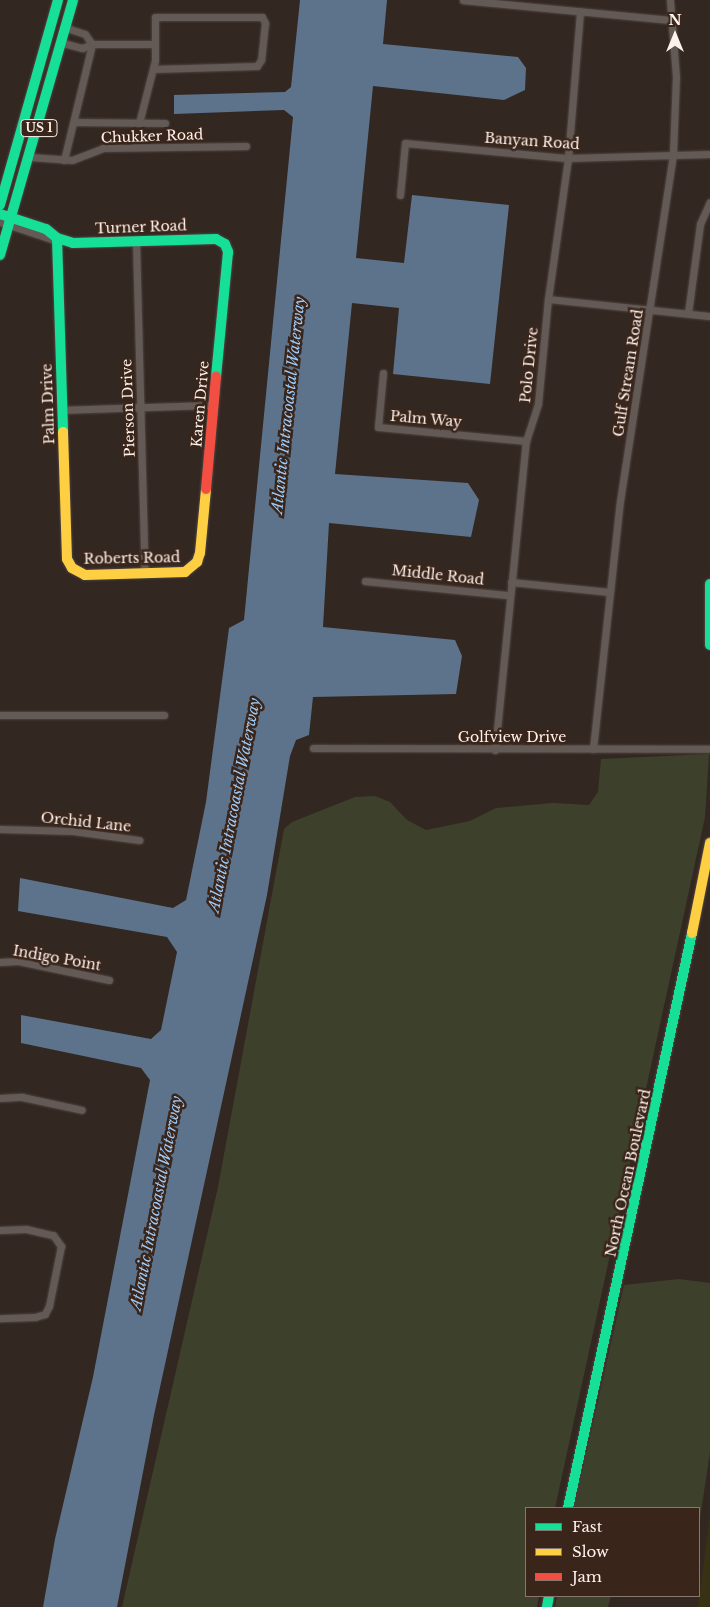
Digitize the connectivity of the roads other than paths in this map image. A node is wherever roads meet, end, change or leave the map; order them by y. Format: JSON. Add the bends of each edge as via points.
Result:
{"nodes":[{"id":1,"x":58,"y":0,"type":"edge"},
{"id":2,"x":73,"y":0,"type":"edge"},
{"id":3,"x":463,"y":0,"type":"edge"},
{"id":4,"x":670,"y":0,"type":"edge"},
{"id":5,"x":580,"y":11,"type":"junction"},
{"id":6,"x":672,"y":20,"type":"junction"},
{"id":7,"x":67,"y":28,"type":"junction"},
{"id":8,"x":62,"y":43,"type":"junction"},
{"id":9,"x":92,"y":44,"type":"junction"},
{"id":10,"x":155,"y":44,"type":"junction"},
{"id":11,"x":153,"y":69,"type":"junction"},
{"id":12,"x":74,"y":122,"type":"junction"},
{"id":13,"x":139,"y":123,"type":"junction"},
{"id":14,"x":165,"y":123,"type":"dead end"},
{"id":15,"x":246,"y":146,"type":"dead end"},
{"id":16,"x":673,"y":154,"type":"junction"},
{"id":17,"x":710,"y":154,"type":"edge"},
{"id":18,"x":30,"y":157,"type":"junction"},
{"id":19,"x":568,"y":158,"type":"junction"},
{"id":20,"x":64,"y":160,"type":"junction"},
{"id":21,"x":400,"y":195,"type":"dead end"},
{"id":22,"x":710,"y":202,"type":"edge"},
{"id":23,"x":0,"y":205,"type":"edge"},
{"id":24,"x":0,"y":214,"type":"edge"},
{"id":25,"x":7,"y":222,"type":"edge"},
{"id":26,"x":57,"y":238,"type":"junction"},
{"id":27,"x":136,"y":241,"type":"junction"},
{"id":28,"x":225,"y":244,"type":"joint"},
{"id":29,"x":0,"y":255,"type":"edge"},
{"id":30,"x":548,"y":299,"type":"junction"},
{"id":31,"x":652,"y":309,"type":"junction"},
{"id":32,"x":688,"y":313,"type":"junction"},
{"id":33,"x":710,"y":316,"type":"edge"},
{"id":34,"x":383,"y":373,"type":"dead end"},
{"id":35,"x":214,"y":404,"type":"junction"},
{"id":36,"x":140,"y":408,"type":"junction"},
{"id":37,"x":62,"y":410,"type":"junction"},
{"id":38,"x":526,"y":441,"type":"junction"},
{"id":39,"x":194,"y":566,"type":"joint"},
{"id":40,"x":72,"y":568,"type":"joint"},
{"id":41,"x":145,"y":574,"type":"junction"},
{"id":42,"x":365,"y":581,"type":"dead end"},
{"id":43,"x":511,"y":582,"type":"junction"},
{"id":44,"x":710,"y":584,"type":"edge"},
{"id":45,"x":609,"y":592,"type":"junction"},
{"id":46,"x":509,"y":594,"type":"junction"},
{"id":47,"x":710,"y":645,"type":"edge"},
{"id":48,"x":0,"y":715,"type":"edge"},
{"id":49,"x":164,"y":715,"type":"dead end"},
{"id":50,"x":313,"y":748,"type":"dead end"},
{"id":51,"x":593,"y":749,"type":"junction"},
{"id":52,"x":710,"y":749,"type":"edge"},
{"id":53,"x":495,"y":750,"type":"junction"},
{"id":54,"x":0,"y":829,"type":"edge"},
{"id":55,"x":139,"y":840,"type":"dead end"},
{"id":56,"x":710,"y":843,"type":"edge"},
{"id":57,"x":0,"y":962,"type":"edge"},
{"id":58,"x":109,"y":980,"type":"dead end"},
{"id":59,"x":0,"y":1098,"type":"edge"},
{"id":60,"x":82,"y":1110,"type":"dead end"},
{"id":61,"x":0,"y":1230,"type":"edge"},
{"id":62,"x":0,"y":1318,"type":"edge"},
{"id":63,"x":568,"y":1507,"type":"edge"}],
"edges":[{"from":1,"to":23,"type":"main road","number":"US 1"},
{"from":2,"to":7,"type":"main road","number":"US 1"},
{"from":3,"to":5,"type":"street"},
{"from":4,"to":6,"type":"street","name":"Gulf Stream Road"},
{"from":5,"to":6,"type":"street"},
{"from":5,"to":19,"type":"street","name":"Polo Drive"},
{"from":6,"to":16,"type":"street","name":"Gulf Stream Road","via":[[676,77]]},
{"from":7,"to":8,"type":"main road","number":"US 1"},
{"from":7,"to":9,"type":"street","via":[[85,34]]},
{"from":8,"to":9,"type":"street","via":[[82,48]]},
{"from":8,"to":18,"type":"main road","number":"US 1"},
{"from":9,"to":10,"type":"street"},
{"from":9,"to":12,"type":"street"},
{"from":10,"to":11,"type":"street"},
{"from":10,"to":11,"type":"street","via":[[155,16],[256,15],[265,23],[261,60],[257,66]]},
{"from":11,"to":13,"type":"street"},
{"from":12,"to":13,"type":"street"},
{"from":12,"to":20,"type":"street"},
{"from":13,"to":14,"type":"street"},
{"from":15,"to":20,"type":"street","name":"Chukker Road","via":[[103,148]]},
{"from":16,"to":17,"type":"street","name":"Banyan Road"},
{"from":16,"to":19,"type":"street","name":"Banyan Road"},
{"from":16,"to":31,"type":"street","name":"Gulf Stream Road"},
{"from":18,"to":20,"type":"street","name":"Chukker Road"},
{"from":18,"to":25,"type":"main road","number":"US 1"},
{"from":19,"to":21,"type":"street","name":"Banyan Road","via":[[405,143]]},
{"from":19,"to":30,"type":"street","name":"Polo Drive"},
{"from":22,"to":32,"type":"street","via":[[700,224]]},
{"from":24,"to":25,"type":"main road","name":"Turner Road"},
{"from":25,"to":26,"type":"main road","name":"Turner Road","via":[[46,229]]},
{"from":25,"to":29,"type":"main road","number":"US 1"},
{"from":26,"to":27,"type":"main road","name":"Turner Road","via":[[73,243]]},
{"from":26,"to":37,"type":"main road","name":"Palm Drive"},
{"from":27,"to":28,"type":"main road","name":"Turner Road","via":[[216,239]]},
{"from":27,"to":36,"type":"street","name":"Pierson Drive"},
{"from":28,"to":35,"type":"main road","name":"Karen Drive","via":[[228,252]]},
{"from":30,"to":31,"type":"street"},
{"from":30,"to":38,"type":"street","name":"Polo Drive","via":[[538,404]]},
{"from":31,"to":32,"type":"street"},
{"from":31,"to":45,"type":"street","name":"Gulf Stream Road","via":[[620,501]]},
{"from":32,"to":33,"type":"street"},
{"from":34,"to":38,"type":"street","name":"Palm Way","via":[[378,427]]},
{"from":35,"to":36,"type":"street"},
{"from":35,"to":39,"type":"main road","name":"Karen Drive","via":[[200,553]]},
{"from":36,"to":37,"type":"street"},
{"from":36,"to":41,"type":"street","name":"Pierson Drive"},
{"from":37,"to":40,"type":"main road","name":"Palm Drive","via":[[66,554]]},
{"from":38,"to":43,"type":"street","name":"Polo Drive"},
{"from":39,"to":41,"type":"main road","name":"Roberts Road","via":[[180,573]]},
{"from":40,"to":41,"type":"main road","name":"Roberts Road","via":[[85,575]]},
{"from":42,"to":46,"type":"street","name":"Middle Road"},
{"from":43,"to":45,"type":"street"},
{"from":43,"to":46,"type":"street","name":"Polo Drive"},
{"from":44,"to":47,"type":"main road"},
{"from":45,"to":51,"type":"street","name":"Gulf Stream Road"},
{"from":46,"to":53,"type":"street","name":"Polo Drive"},
{"from":48,"to":49,"type":"street"},
{"from":50,"to":53,"type":"street","name":"Golfview Drive"},
{"from":51,"to":52,"type":"street","name":"Golfview Drive"},
{"from":51,"to":53,"type":"street","name":"Golfview Drive"},
{"from":54,"to":55,"type":"street","name":"Orchid Lane","via":[[73,831]]},
{"from":56,"to":63,"type":"main road","name":"North Ocean Boulevard"},
{"from":57,"to":58,"type":"street","name":"Indigo Point","via":[[18,961]]},
{"from":59,"to":60,"type":"street","via":[[22,1097]]},
{"from":61,"to":62,"type":"street","via":[[26,1229],[53,1235],[61,1246],[48,1310],[40,1316]]}]}
